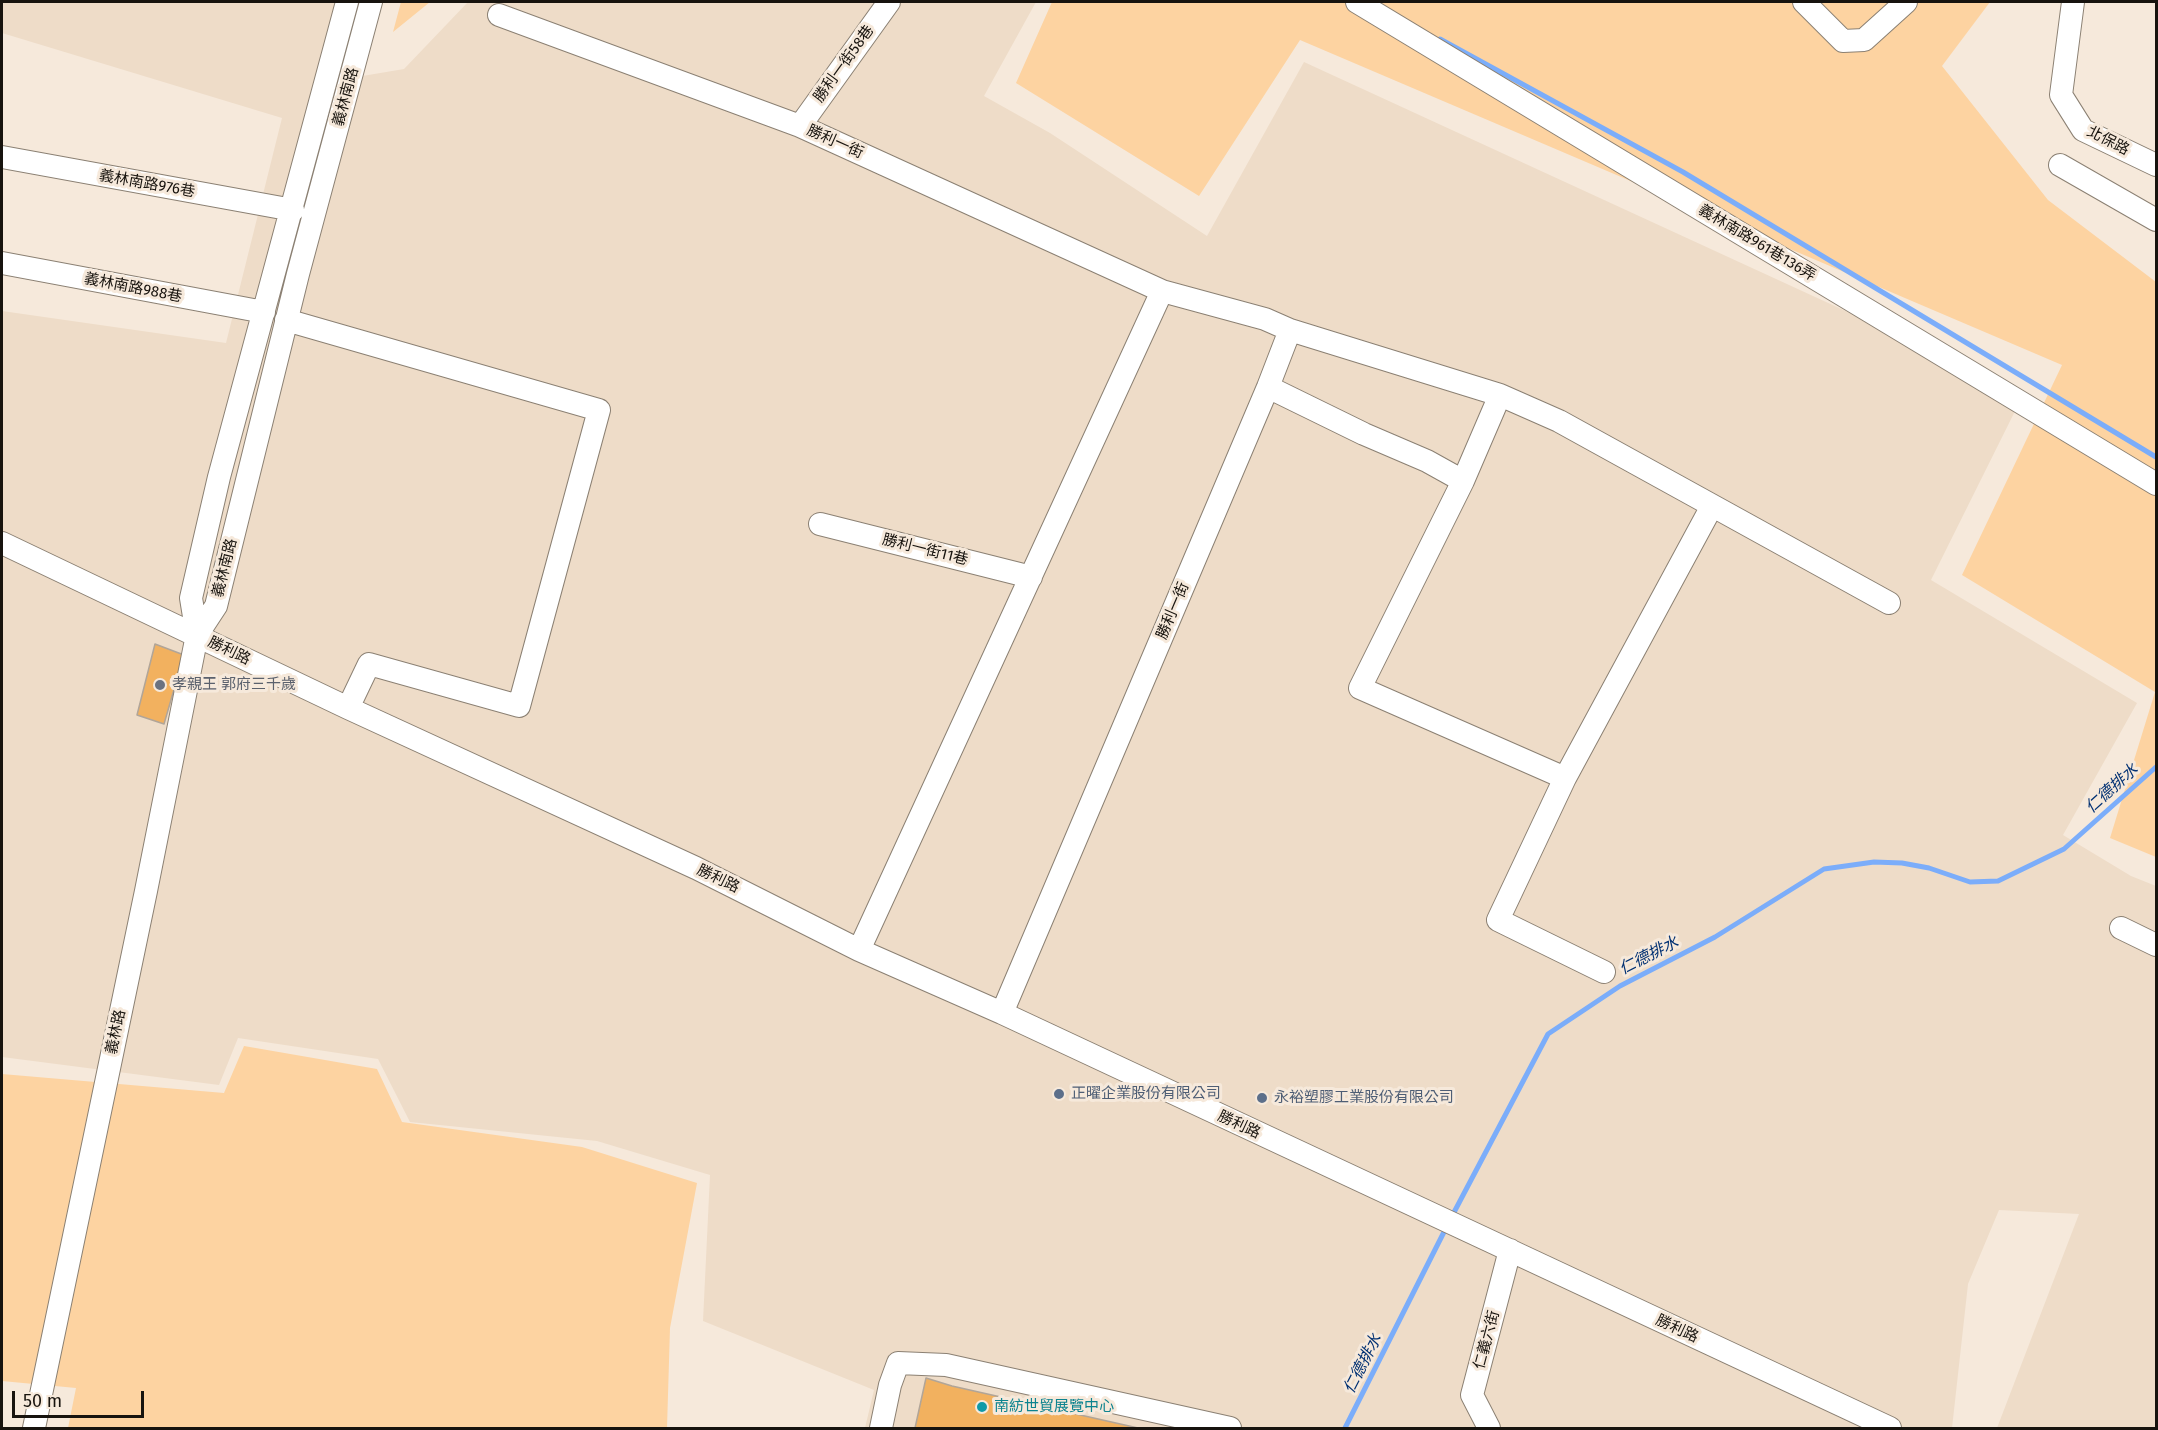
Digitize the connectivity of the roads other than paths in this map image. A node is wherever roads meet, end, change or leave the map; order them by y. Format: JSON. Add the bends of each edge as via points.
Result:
{"nodes":[{"id":1,"x":347,"y":2,"type":"edge"},
{"id":2,"x":371,"y":2,"type":"edge"},
{"id":3,"x":889,"y":2,"type":"edge"},
{"id":4,"x":1357,"y":2,"type":"edge"},
{"id":5,"x":1804,"y":2,"type":"edge"},
{"id":6,"x":1906,"y":2,"type":"edge"},
{"id":7,"x":2073,"y":2,"type":"edge"},
{"id":8,"x":499,"y":15,"type":"dead end"},
{"id":9,"x":800,"y":126,"type":"junction"},
{"id":10,"x":2,"y":157,"type":"edge"},
{"id":11,"x":2060,"y":165,"type":"dead end"},
{"id":12,"x":2157,"y":165,"type":"edge"},
{"id":13,"x":293,"y":210,"type":"junction"},
{"id":14,"x":2157,"y":220,"type":"edge"},
{"id":15,"x":2,"y":263,"type":"edge"},
{"id":16,"x":1162,"y":291,"type":"junction"},
{"id":17,"x":264,"y":312,"type":"junction"},
{"id":18,"x":286,"y":320,"type":"junction"},
{"id":19,"x":1290,"y":330,"type":"junction"},
{"id":20,"x":1268,"y":387,"type":"junction"},
{"id":21,"x":1500,"y":395,"type":"junction"},
{"id":22,"x":1463,"y":481,"type":"junction"},
{"id":23,"x":2157,"y":484,"type":"edge"},
{"id":24,"x":1712,"y":506,"type":"junction"},
{"id":25,"x":820,"y":524,"type":"dead end"},
{"id":26,"x":2,"y":543,"type":"edge"},
{"id":27,"x":1030,"y":577,"type":"junction"},
{"id":28,"x":1889,"y":603,"type":"dead end"},
{"id":29,"x":196,"y":635,"type":"junction"},
{"id":30,"x":348,"y":708,"type":"junction"},
{"id":31,"x":1565,"y":778,"type":"junction"},
{"id":32,"x":2121,"y":928,"type":"dead end"},
{"id":33,"x":2157,"y":945,"type":"edge"},
{"id":34,"x":860,"y":950,"type":"junction"},
{"id":35,"x":1604,"y":972,"type":"dead end"},
{"id":36,"x":1002,"y":1014,"type":"junction"},
{"id":37,"x":1510,"y":1250,"type":"junction"},
{"id":38,"x":34,"y":1428,"type":"edge"},
{"id":39,"x":881,"y":1428,"type":"edge"},
{"id":40,"x":1230,"y":1428,"type":"edge"},
{"id":41,"x":1489,"y":1428,"type":"edge"},
{"id":42,"x":1890,"y":1428,"type":"edge"}],
"edges":[{"from":1,"to":13,"type":"street","name":"義林南路"},
{"from":2,"to":18,"type":"street","name":"義林南路"},
{"from":3,"to":9,"type":"street","name":"勝利一街58巷"},
{"from":4,"to":23,"type":"street","name":"義林南路961巷136弄"},
{"from":5,"to":6,"type":"street","via":[[1843,41],[1864,40]]},
{"from":7,"to":12,"type":"street","name":"北保路","via":[[2061,95],[2083,130]]},
{"from":8,"to":9,"type":"street","name":"勝利一街"},
{"from":9,"to":16,"type":"street","name":"勝利一街"},
{"from":10,"to":13,"type":"street","name":"義林南路976巷"},
{"from":11,"to":14,"type":"street"},
{"from":13,"to":17,"type":"street","name":"義林南路"},
{"from":15,"to":17,"type":"street","name":"義林南路988巷"},
{"from":16,"to":19,"type":"street","name":"勝利一街","via":[[1265,319]]},
{"from":16,"to":27,"type":"street"},
{"from":17,"to":29,"type":"street","name":"義林南路","via":[[190,598]]},
{"from":18,"to":29,"type":"street","name":"義林南路","via":[[216,606]]},
{"from":18,"to":30,"type":"street","via":[[599,410],[519,706],[369,664]]},
{"from":19,"to":20,"type":"street","name":"勝利一街"},
{"from":19,"to":21,"type":"street"},
{"from":20,"to":22,"type":"street"},
{"from":20,"to":36,"type":"street","name":"勝利一街"},
{"from":21,"to":22,"type":"street"},
{"from":21,"to":24,"type":"street","via":[[1559,421]]},
{"from":22,"to":31,"type":"street","via":[[1360,688]]},
{"from":24,"to":28,"type":"street"},
{"from":24,"to":31,"type":"street"},
{"from":25,"to":27,"type":"street","name":"勝利一街11巷"},
{"from":26,"to":29,"type":"street","name":"勝利路"},
{"from":27,"to":34,"type":"street"},
{"from":29,"to":30,"type":"street","name":"勝利路"},
{"from":29,"to":38,"type":"street","name":"義林路"},
{"from":30,"to":34,"type":"street","name":"勝利路","via":[[696,868]]},
{"from":31,"to":35,"type":"street","via":[[1498,920]]},
{"from":32,"to":33,"type":"street"},
{"from":34,"to":36,"type":"street","name":"勝利路"},
{"from":36,"to":37,"type":"street","name":"勝利路"},
{"from":37,"to":41,"type":"street","name":"仁義六街","via":[[1472,1395]]},
{"from":37,"to":42,"type":"street","name":"勝利路"},
{"from":39,"to":40,"type":"street","via":[[898,1364],[946,1365]]}]}
